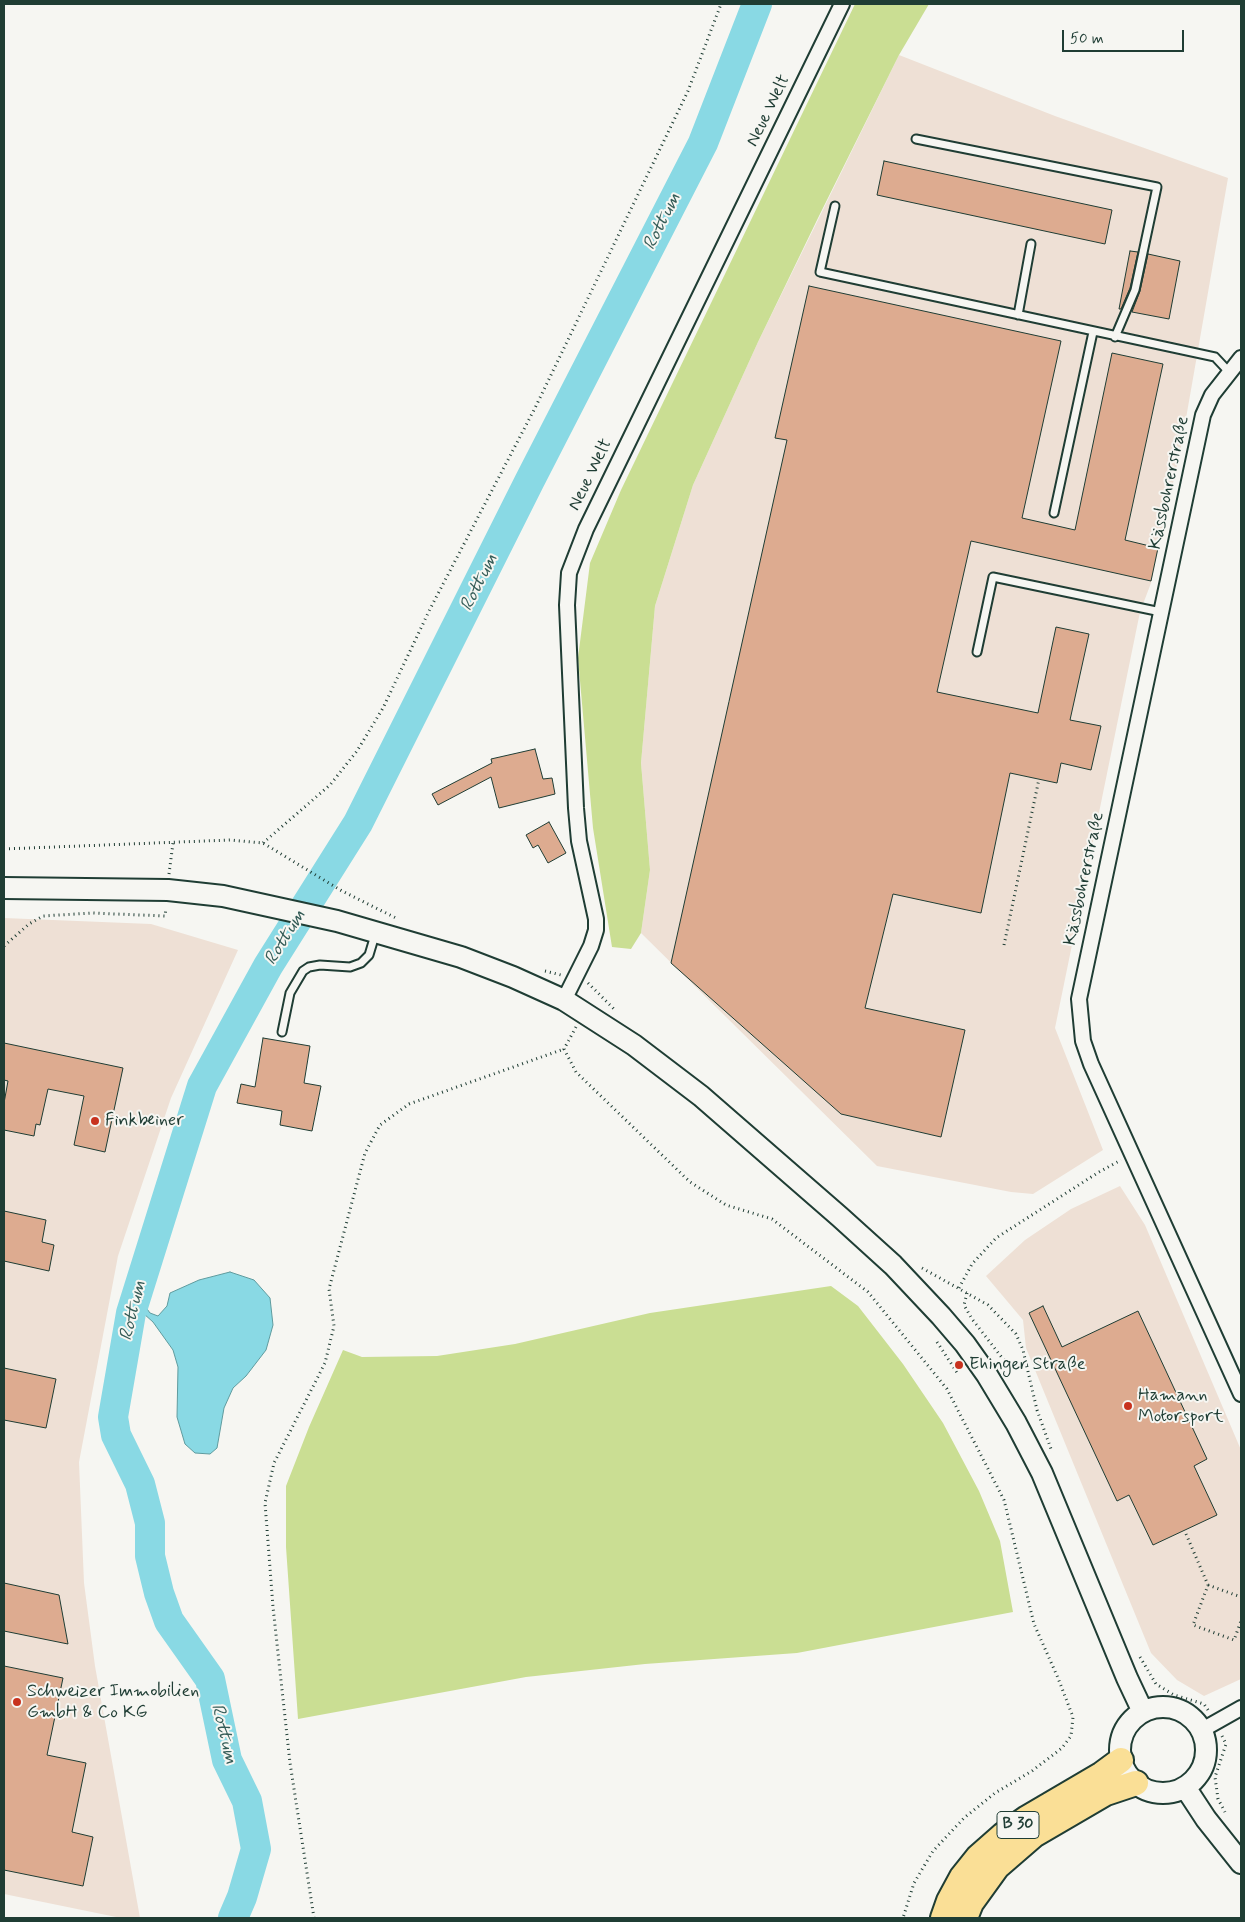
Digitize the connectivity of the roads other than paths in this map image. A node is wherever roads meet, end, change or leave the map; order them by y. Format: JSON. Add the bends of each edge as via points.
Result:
{"nodes":[{"id":1,"x":842,"y":4,"type":"edge"},
{"id":2,"x":916,"y":139,"type":"dead end"},
{"id":3,"x":835,"y":206,"type":"dead end"},
{"id":4,"x":1031,"y":244,"type":"dead end"},
{"id":5,"x":1018,"y":315,"type":"junction"},
{"id":6,"x":1093,"y":332,"type":"junction"},
{"id":7,"x":1115,"y":337,"type":"junction"},
{"id":8,"x":1241,"y":358,"type":"edge"},
{"id":9,"x":1230,"y":373,"type":"junction"},
{"id":10,"x":1054,"y":513,"type":"dead end"},
{"id":11,"x":1161,"y":612,"type":"junction"},
{"id":12,"x":977,"y":652,"type":"dead end"},
{"id":13,"x":4,"y":888,"type":"edge"},
{"id":14,"x":376,"y":932,"type":"junction"},
{"id":15,"x":564,"y":1000,"type":"junction"},
{"id":16,"x":282,"y":1032,"type":"dead end"},
{"id":17,"x":1241,"y":1394,"type":"edge"},
{"id":18,"x":1241,"y":1708,"type":"edge"},
{"id":19,"x":1143,"y":1712,"type":"junction"},
{"id":20,"x":1202,"y":1730,"type":"junction"},
{"id":21,"x":1121,"y":1760,"type":"junction"},
{"id":22,"x":1136,"y":1783,"type":"junction"},
{"id":23,"x":1185,"y":1786,"type":"junction"},
{"id":24,"x":1241,"y":1863,"type":"edge"},
{"id":25,"x":943,"y":1918,"type":"edge"},
{"id":26,"x":965,"y":1918,"type":"edge"}],
"edges":[{"from":1,"to":15,"type":"street","name":"Neue Welt","via":[[586,529],[569,574],[567,605],[576,808],[596,930]]},
{"from":2,"to":7,"type":"lane","via":[[1157,187],[1135,290]]},
{"from":3,"to":5,"type":"lane","via":[[820,272]]},
{"from":4,"to":5,"type":"lane"},
{"from":5,"to":6,"type":"lane"},
{"from":6,"to":7,"type":"lane"},
{"from":6,"to":10,"type":"lane"},
{"from":7,"to":9,"type":"lane","via":[[1215,357]]},
{"from":8,"to":9,"type":"street","name":"Kässbohrerstraße"},
{"from":9,"to":11,"type":"street","name":"Kässbohrerstraße","via":[[1212,395],[1203,415]]},
{"from":11,"to":12,"type":"lane","via":[[993,577]]},
{"from":11,"to":17,"type":"street","name":"Kässbohrerstraße","via":[[1079,999],[1083,1041],[1090,1064]]},
{"from":13,"to":14,"type":"main road","via":[[168,890],[223,896]]},
{"from":14,"to":15,"type":"main road","via":[[461,957]]},
{"from":14,"to":16,"type":"lane","via":[[369,955],[361,964],[350,967],[320,965],[303,971],[290,993]]},
{"from":15,"to":19,"type":"main road","via":[[634,1045],[701,1096],[893,1265],[965,1344],[1016,1423],[1042,1473]]},
{"from":18,"to":20,"type":"street"},
{"from":19,"to":20,"type":"main road","via":[[1165,1707],[1176,1709],[1186,1713]]},
{"from":19,"to":21,"type":"main road","via":[[1126,1727],[1121,1743]]},
{"from":20,"to":23,"type":"main road","via":[[1206,1746],[1204,1762]]},
{"from":21,"to":22,"type":"main road"},
{"from":21,"to":25,"type":"highway","number":"B 30","via":[[1027,1818],[978,1856],[949,1901]]},
{"from":22,"to":23,"type":"main road","via":[[1150,1790],[1165,1792]]},
{"from":22,"to":26,"type":"highway","via":[[1106,1793],[1034,1836],[997,1867],[971,1903]]},
{"from":23,"to":24,"type":"main road"}]}
